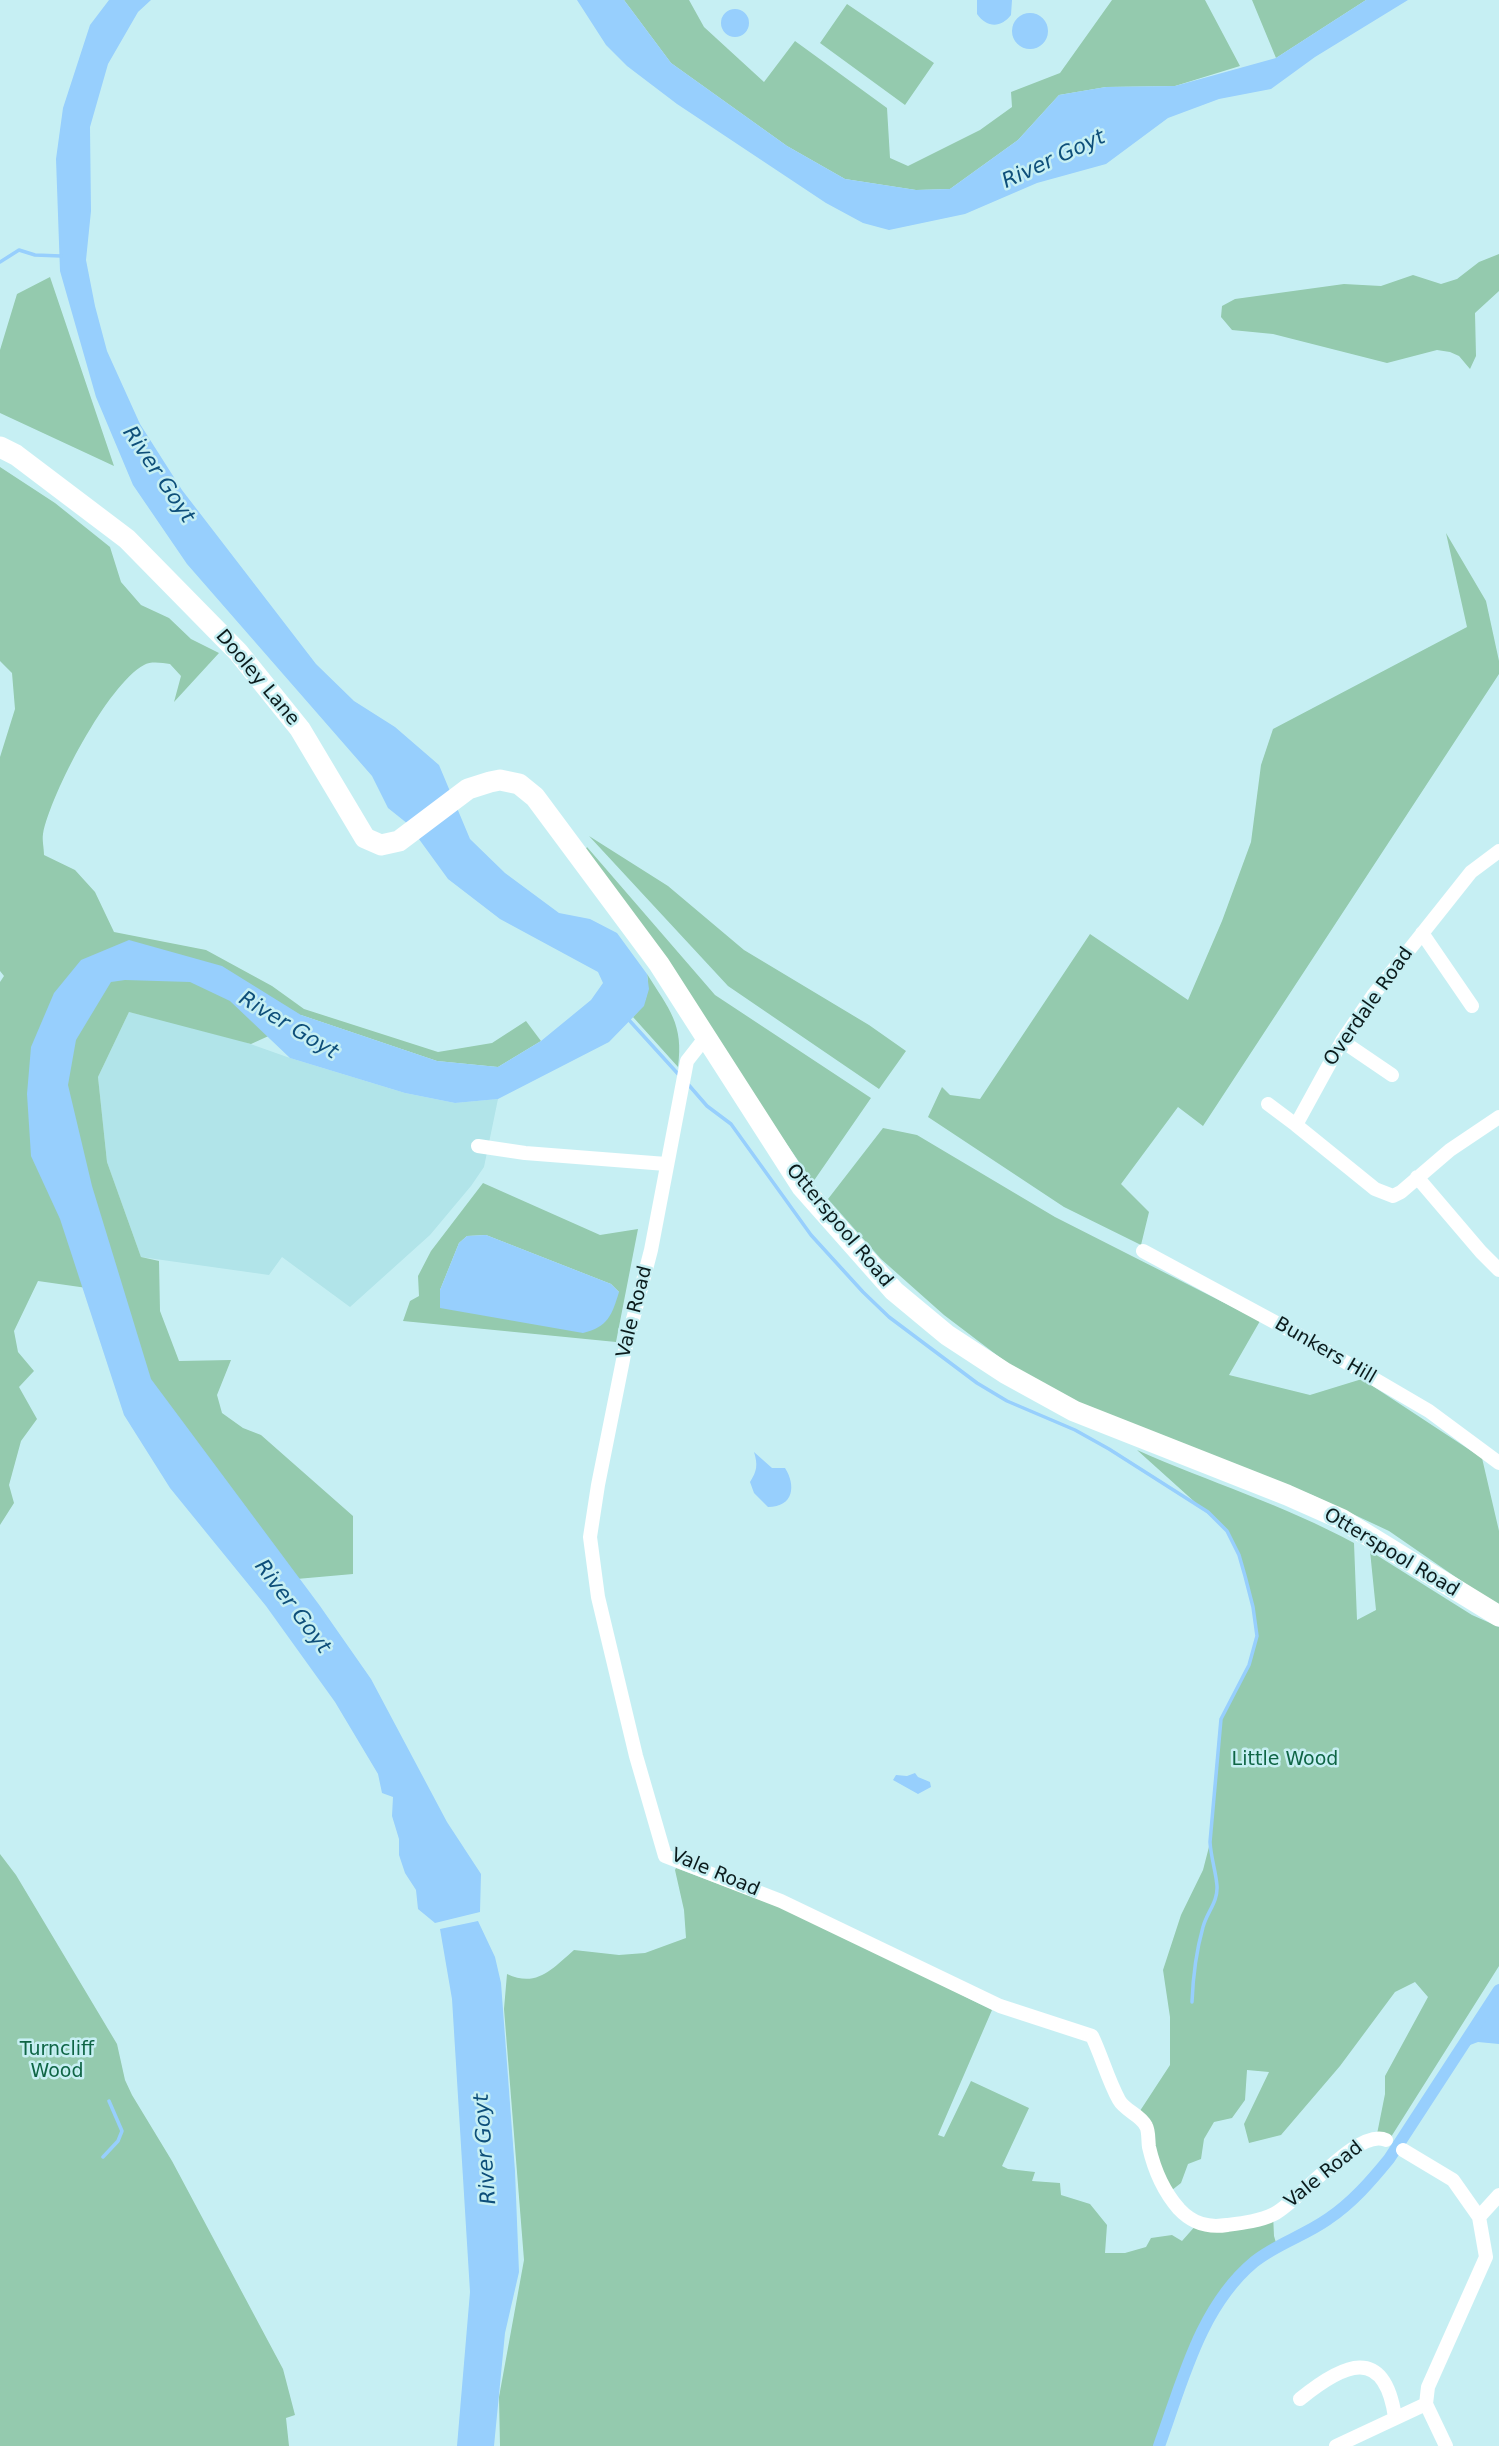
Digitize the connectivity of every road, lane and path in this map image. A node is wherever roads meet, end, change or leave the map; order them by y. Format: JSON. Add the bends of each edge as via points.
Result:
{"nodes":[{"id":1,"x":0,"y":447,"type":"edge"},
{"id":2,"x":500,"y":780,"type":"joint"},
{"id":3,"x":1499,"y":851,"type":"edge"},
{"id":4,"x":1422,"y":933,"type":"junction"},
{"id":5,"x":1472,"y":1006,"type":"dead end"},
{"id":6,"x":705,"y":1038,"type":"junction"},
{"id":7,"x":1342,"y":1041,"type":"junction"},
{"id":8,"x":1392,"y":1074,"type":"dead end"},
{"id":9,"x":1268,"y":1104,"type":"dead end"},
{"id":10,"x":1499,"y":1117,"type":"edge"},
{"id":11,"x":1296,"y":1125,"type":"junction"},
{"id":12,"x":478,"y":1146,"type":"dead end"},
{"id":13,"x":666,"y":1164,"type":"junction"},
{"id":14,"x":1417,"y":1177,"type":"junction"},
{"id":15,"x":1143,"y":1251,"type":"dead end"},
{"id":16,"x":1499,"y":1270,"type":"edge"},
{"id":17,"x":1499,"y":1463,"type":"edge"},
{"id":18,"x":1499,"y":1616,"type":"edge"},
{"id":19,"x":1387,"y":2140,"type":"dead end"},
{"id":20,"x":1403,"y":2150,"type":"dead end"},
{"id":21,"x":1499,"y":2195,"type":"edge"},
{"id":22,"x":1479,"y":2217,"type":"junction"},
{"id":23,"x":1300,"y":2399,"type":"dead end"},
{"id":24,"x":1426,"y":2404,"type":"junction"},
{"id":25,"x":1395,"y":2417,"type":"junction"},
{"id":26,"x":1335,"y":2446,"type":"edge"},
{"id":27,"x":1446,"y":2446,"type":"edge"}],
"edges":[{"from":1,"to":2,"type":"main road","name":"Dooley Lane","via":[[127,539],[238,652],[300,729],[365,838],[382,845],[399,841],[468,789]]},
{"from":2,"to":6,"type":"main road","name":"Otterspool Road","via":[[519,784],[544,807],[659,964]]},
{"from":3,"to":4,"type":"street","name":"Overdale Road","via":[[1471,872]]},
{"from":4,"to":5,"type":"street"},
{"from":4,"to":7,"type":"street","name":"Overdale Road"},
{"from":6,"to":13,"type":"street","name":"Vale Road","via":[[687,1061]]},
{"from":6,"to":18,"type":"main road","name":"Otterspool Road","via":[[802,1187],[894,1291],[947,1335],[1074,1411],[1341,1519]]},
{"from":7,"to":8,"type":"street"},
{"from":7,"to":11,"type":"street","name":"Overdale Road"},
{"from":9,"to":11,"type":"street"},
{"from":10,"to":14,"type":"street"},
{"from":11,"to":14,"type":"street","via":[[1385,1195],[1401,1192]]},
{"from":12,"to":13,"type":"street"},
{"from":13,"to":19,"type":"street","name":"Vale Road","via":[[590,1537],[598,1597],[665,1856],[781,1901],[1000,2006],[1092,2036],[1120,2103],[1146,2126],[1167,2193],[1197,2224],[1217,2227],[1273,2214],[1296,2200],[1355,2147],[1368,2139]]},
{"from":14,"to":16,"type":"street"},
{"from":15,"to":17,"type":"street","name":"Bunkers Hill","via":[[1418,1405]]},
{"from":20,"to":22,"type":"street","via":[[1453,2180]]},
{"from":21,"to":22,"type":"street"},
{"from":22,"to":24,"type":"street","via":[[1486,2257],[1428,2387]]},
{"from":23,"to":25,"type":"street","via":[[1334,2374],[1351,2367],[1367,2368],[1379,2375],[1391,2393]]},
{"from":24,"to":25,"type":"street"},
{"from":24,"to":27,"type":"street"},
{"from":25,"to":26,"type":"street"}]}
